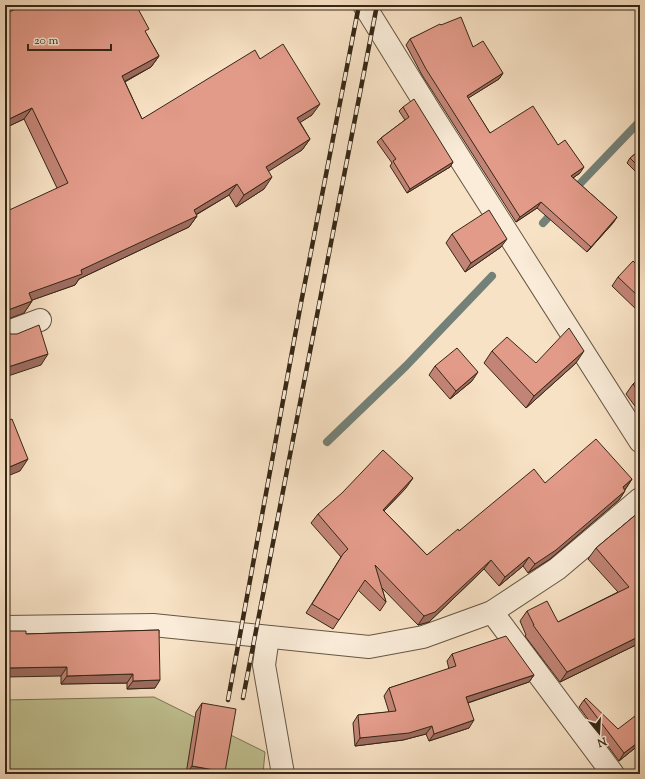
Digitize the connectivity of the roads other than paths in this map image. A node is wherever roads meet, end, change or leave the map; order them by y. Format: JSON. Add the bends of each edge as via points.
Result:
{"nodes":[{"id":1,"x":364,"y":5,"type":"edge"},
{"id":2,"x":40,"y":320,"type":"dead end"},
{"id":3,"x":5,"y":333,"type":"edge"},
{"id":4,"x":640,"y":441,"type":"edge"},
{"id":5,"x":640,"y":499,"type":"edge"},
{"id":6,"x":492,"y":612,"type":"junction"},
{"id":7,"x":5,"y":627,"type":"edge"},
{"id":8,"x":268,"y":637,"type":"junction"},
{"id":9,"x":283,"y":774,"type":"edge"},
{"id":10,"x":614,"y":774,"type":"edge"}],
"edges":[{"from":1,"to":4,"type":"street"},
{"from":2,"to":3,"type":"street"},
{"from":5,"to":6,"type":"street","via":[[557,569]]},
{"from":6,"to":8,"type":"street","via":[[423,637],[369,647]]},
{"from":6,"to":10,"type":"street"},
{"from":7,"to":8,"type":"street","via":[[153,625]]},
{"from":8,"to":9,"type":"street","via":[[264,665]]}]}
